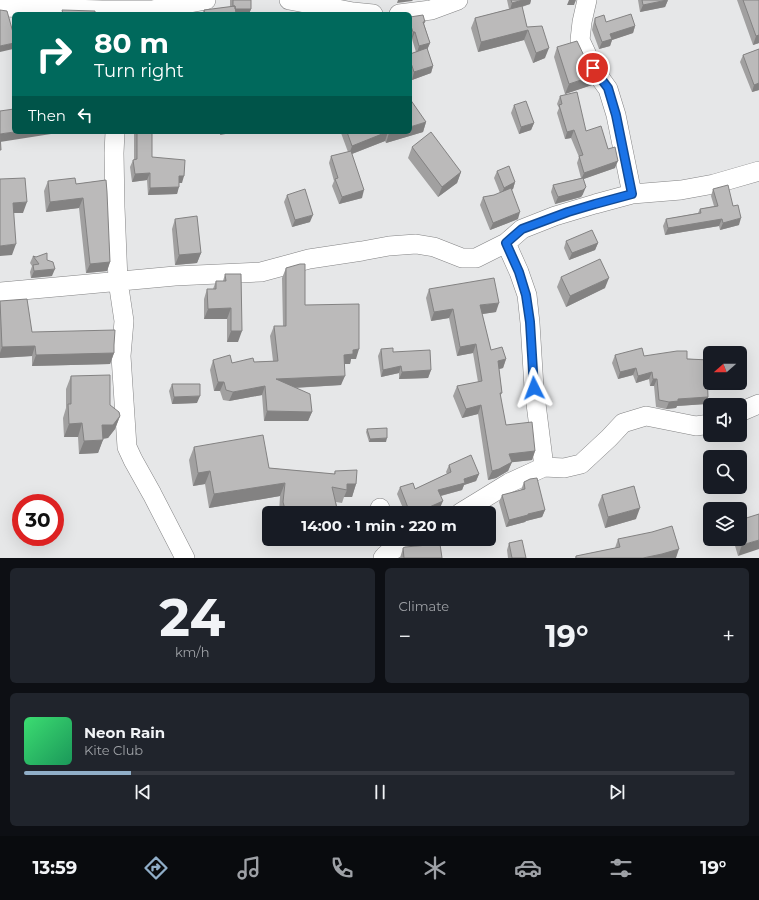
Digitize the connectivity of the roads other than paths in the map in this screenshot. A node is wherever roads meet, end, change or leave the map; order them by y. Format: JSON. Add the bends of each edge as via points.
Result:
{"nodes":[{"id":1,"x":206,"y":0,"type":"edge"},
{"id":2,"x":289,"y":0,"type":"edge"},
{"id":3,"x":458,"y":0,"type":"edge"},
{"id":4,"x":587,"y":0,"type":"edge"},
{"id":5,"x":0,"y":7,"type":"edge"},
{"id":6,"x":100,"y":8,"type":"edge"},
{"id":7,"x":353,"y":12,"type":"edge"},
{"id":8,"x":412,"y":12,"type":"edge"},
{"id":9,"x":115,"y":134,"type":"edge"},
{"id":10,"x":759,"y":171,"type":"edge"},
{"id":11,"x":632,"y":194,"type":"junction"},
{"id":12,"x":506,"y":243,"type":"junction"},
{"id":13,"x":118,"y":281,"type":"junction"},
{"id":14,"x":0,"y":292,"type":"edge"},
{"id":15,"x":759,"y":404,"type":"edge"},
{"id":16,"x":747,"y":409,"type":"edge"},
{"id":17,"x":703,"y":425,"type":"edge"},
{"id":18,"x":544,"y":467,"type":"junction"},
{"id":19,"x":472,"y":506,"type":"edge"},
{"id":20,"x":381,"y":546,"type":"edge"},
{"id":21,"x":401,"y":546,"type":"edge"},
{"id":22,"x":185,"y":558,"type":"edge"},
{"id":23,"x":380,"y":558,"type":"edge"},
{"id":24,"x":383,"y":558,"type":"edge"}],
"edges":[{"from":1,"to":6,"type":"street","via":[[152,10]]},
{"from":2,"to":7,"type":"street"},
{"from":3,"to":8,"type":"street","via":[[431,10]]},
{"from":4,"to":11,"type":"street","via":[[580,40],[593,68],[608,88]]},
{"from":5,"to":6,"type":"street"},
{"from":9,"to":13,"type":"street"},
{"from":10,"to":11,"type":"street","via":[[681,190]]},
{"from":11,"to":12,"type":"street","via":[[568,212],[522,229]]},
{"from":12,"to":13,"type":"street","via":[[476,258],[462,258],[434,247],[416,244],[309,259],[261,272]]},
{"from":12,"to":18,"type":"street","via":[[526,295]]},
{"from":13,"to":14,"type":"street"},
{"from":13,"to":22,"type":"street","via":[[124,320],[121,356],[127,447]]},
{"from":15,"to":16,"type":"street"},
{"from":17,"to":18,"type":"street","via":[[696,426],[646,416],[623,423],[581,464],[564,468]]},
{"from":18,"to":19,"type":"street"},
{"from":20,"to":23,"type":"street"},
{"from":21,"to":24,"type":"street"}]}
